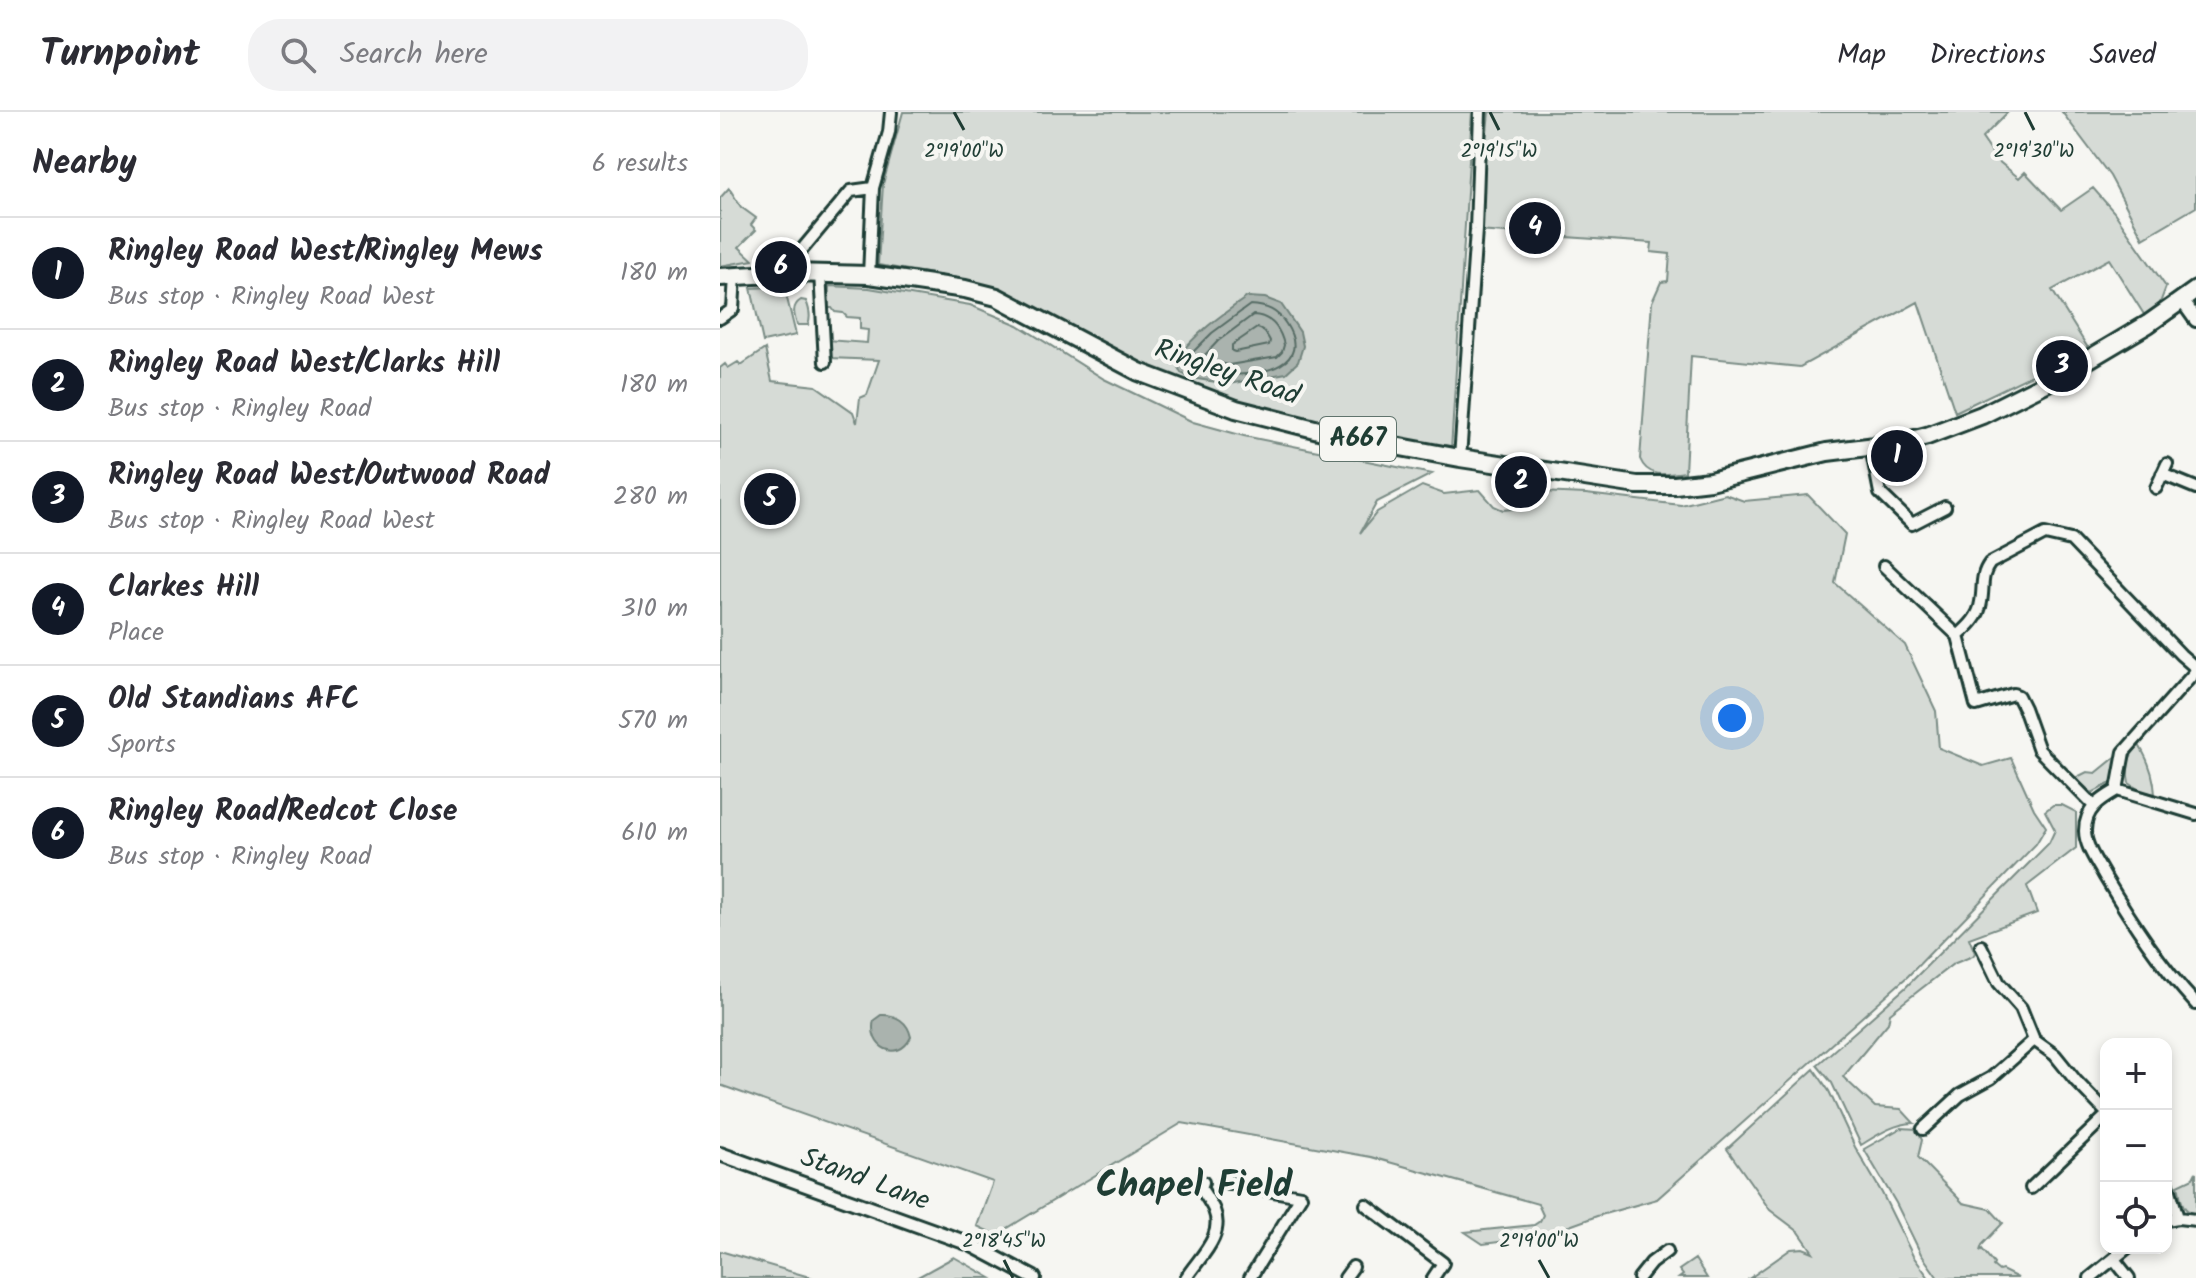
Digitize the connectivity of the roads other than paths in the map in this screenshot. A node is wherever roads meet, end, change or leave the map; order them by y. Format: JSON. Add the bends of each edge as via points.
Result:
{"nodes":[{"id":1,"x":891,"y":112,"type":"edge"},
{"id":2,"x":1480,"y":112,"type":"edge"},
{"id":3,"x":873,"y":188,"type":"junction"},
{"id":4,"x":791,"y":273,"type":"junction"},
{"id":5,"x":820,"y":273,"type":"junction"},
{"id":6,"x":869,"y":275,"type":"junction"},
{"id":7,"x":728,"y":276,"type":"edge"},
{"id":8,"x":2196,"y":290,"type":"edge"},
{"id":9,"x":2181,"y":299,"type":"junction"},
{"id":10,"x":720,"y":318,"type":"edge"},
{"id":11,"x":2196,"y":320,"type":"edge"},
{"id":12,"x":825,"y":362,"type":"dead end"},
{"id":13,"x":1871,"y":447,"type":"junction"},
{"id":14,"x":1460,"y":458,"type":"junction"},
{"id":15,"x":2156,"y":488,"type":"dead end"},
{"id":16,"x":2196,"y":488,"type":"edge"},
{"id":17,"x":1945,"y":507,"type":"dead end"},
{"id":18,"x":1890,"y":567,"type":"dead end"},
{"id":19,"x":1958,"y":636,"type":"junction"},
{"id":20,"x":2196,"y":670,"type":"edge"},
{"id":21,"x":2117,"y":790,"type":"junction"},
{"id":22,"x":2093,"y":805,"type":"junction"},
{"id":23,"x":2196,"y":814,"type":"edge"},
{"id":24,"x":1981,"y":946,"type":"dead end"},
{"id":25,"x":2196,"y":1004,"type":"edge"},
{"id":26,"x":2034,"y":1040,"type":"junction"},
{"id":27,"x":2102,"y":1110,"type":"edge"},
{"id":28,"x":2100,"y":1120,"type":"edge"},
{"id":29,"x":1923,"y":1129,"type":"dead end"},
{"id":30,"x":720,"y":1154,"type":"edge"},
{"id":31,"x":1203,"y":1182,"type":"dead end"},
{"id":32,"x":1223,"y":1182,"type":"dead end"},
{"id":33,"x":2167,"y":1182,"type":"edge"},
{"id":34,"x":2031,"y":1188,"type":"dead end"},
{"id":35,"x":1366,"y":1205,"type":"dead end"},
{"id":36,"x":2178,"y":1218,"type":"junction"},
{"id":37,"x":2172,"y":1219,"type":"edge"},
{"id":38,"x":2196,"y":1220,"type":"edge"},
{"id":39,"x":1667,"y":1251,"type":"dead end"},
{"id":40,"x":2120,"y":1254,"type":"edge"},
{"id":41,"x":2114,"y":1259,"type":"junction"},
{"id":42,"x":1353,"y":1267,"type":"dead end"},
{"id":43,"x":1034,"y":1278,"type":"edge"},
{"id":44,"x":1186,"y":1278,"type":"edge"},
{"id":45,"x":1250,"y":1278,"type":"edge"},
{"id":46,"x":1345,"y":1278,"type":"edge"},
{"id":47,"x":1433,"y":1278,"type":"edge"},
{"id":48,"x":1639,"y":1278,"type":"edge"},
{"id":49,"x":2090,"y":1278,"type":"edge"},
{"id":50,"x":2129,"y":1278,"type":"edge"}],
"edges":[{"from":1,"to":3,"type":"street"},
{"from":2,"to":14,"type":"street"},
{"from":3,"to":4,"type":"street","via":[[851,191],[790,264]]},
{"from":3,"to":6,"type":"street"},
{"from":4,"to":5,"type":"main road","name":"Ringley Road","number":"A667"},
{"from":4,"to":7,"type":"main road","name":"Ringley Road","number":"A667"},
{"from":5,"to":6,"type":"main road","name":"Ringley Road","number":"A667"},
{"from":5,"to":12,"type":"street"},
{"from":6,"to":14,"type":"main road","name":"Ringley Road","number":"A667","via":[[997,297],[1139,372],[1236,409]]},
{"from":7,"to":10,"type":"street","via":[[733,309]]},
{"from":8,"to":9,"type":"main road","number":"A667"},
{"from":9,"to":11,"type":"street"},
{"from":9,"to":13,"type":"main road","number":"A667","via":[[2091,358],[1982,415],[1914,440]]},
{"from":13,"to":14,"type":"main road","name":"Ringley Road","number":"A667","via":[[1675,485],[1637,485]]},
{"from":13,"to":17,"type":"street","via":[[1880,493],[1912,524]]},
{"from":15,"to":16,"type":"street","via":[[2164,469]]},
{"from":18,"to":19,"type":"street"},
{"from":19,"to":20,"type":"street","via":[[1979,611],[1988,565],[2045,534],[2071,540]]},
{"from":19,"to":22,"type":"street","via":[[1978,710],[2018,696],[2039,750]]},
{"from":20,"to":21,"type":"street","via":[[2124,752]]},
{"from":21,"to":22,"type":"street"},
{"from":21,"to":23,"type":"street"},
{"from":22,"to":25,"type":"street","via":[[2084,835],[2096,862],[2135,926]]},
{"from":24,"to":26,"type":"street","via":[[1999,983],[2021,1008]]},
{"from":26,"to":27,"type":"street","via":[[2055,1055]]},
{"from":26,"to":29,"type":"street"},
{"from":28,"to":34,"type":"street"},
{"from":30,"to":43,"type":"street","name":"Stand Lane","via":[[961,1240]]},
{"from":31,"to":44,"type":"street","via":[[1217,1221],[1216,1234]]},
{"from":32,"to":45,"type":"street","via":[[1301,1196]]},
{"from":33,"to":36,"type":"street"},
{"from":35,"to":47,"type":"street","via":[[1443,1263]]},
{"from":36,"to":37,"type":"street"},
{"from":36,"to":38,"type":"street"},
{"from":39,"to":48,"type":"street"},
{"from":40,"to":41,"type":"street"},
{"from":41,"to":49,"type":"street"},
{"from":41,"to":50,"type":"street"},
{"from":42,"to":46,"type":"street"}]}
